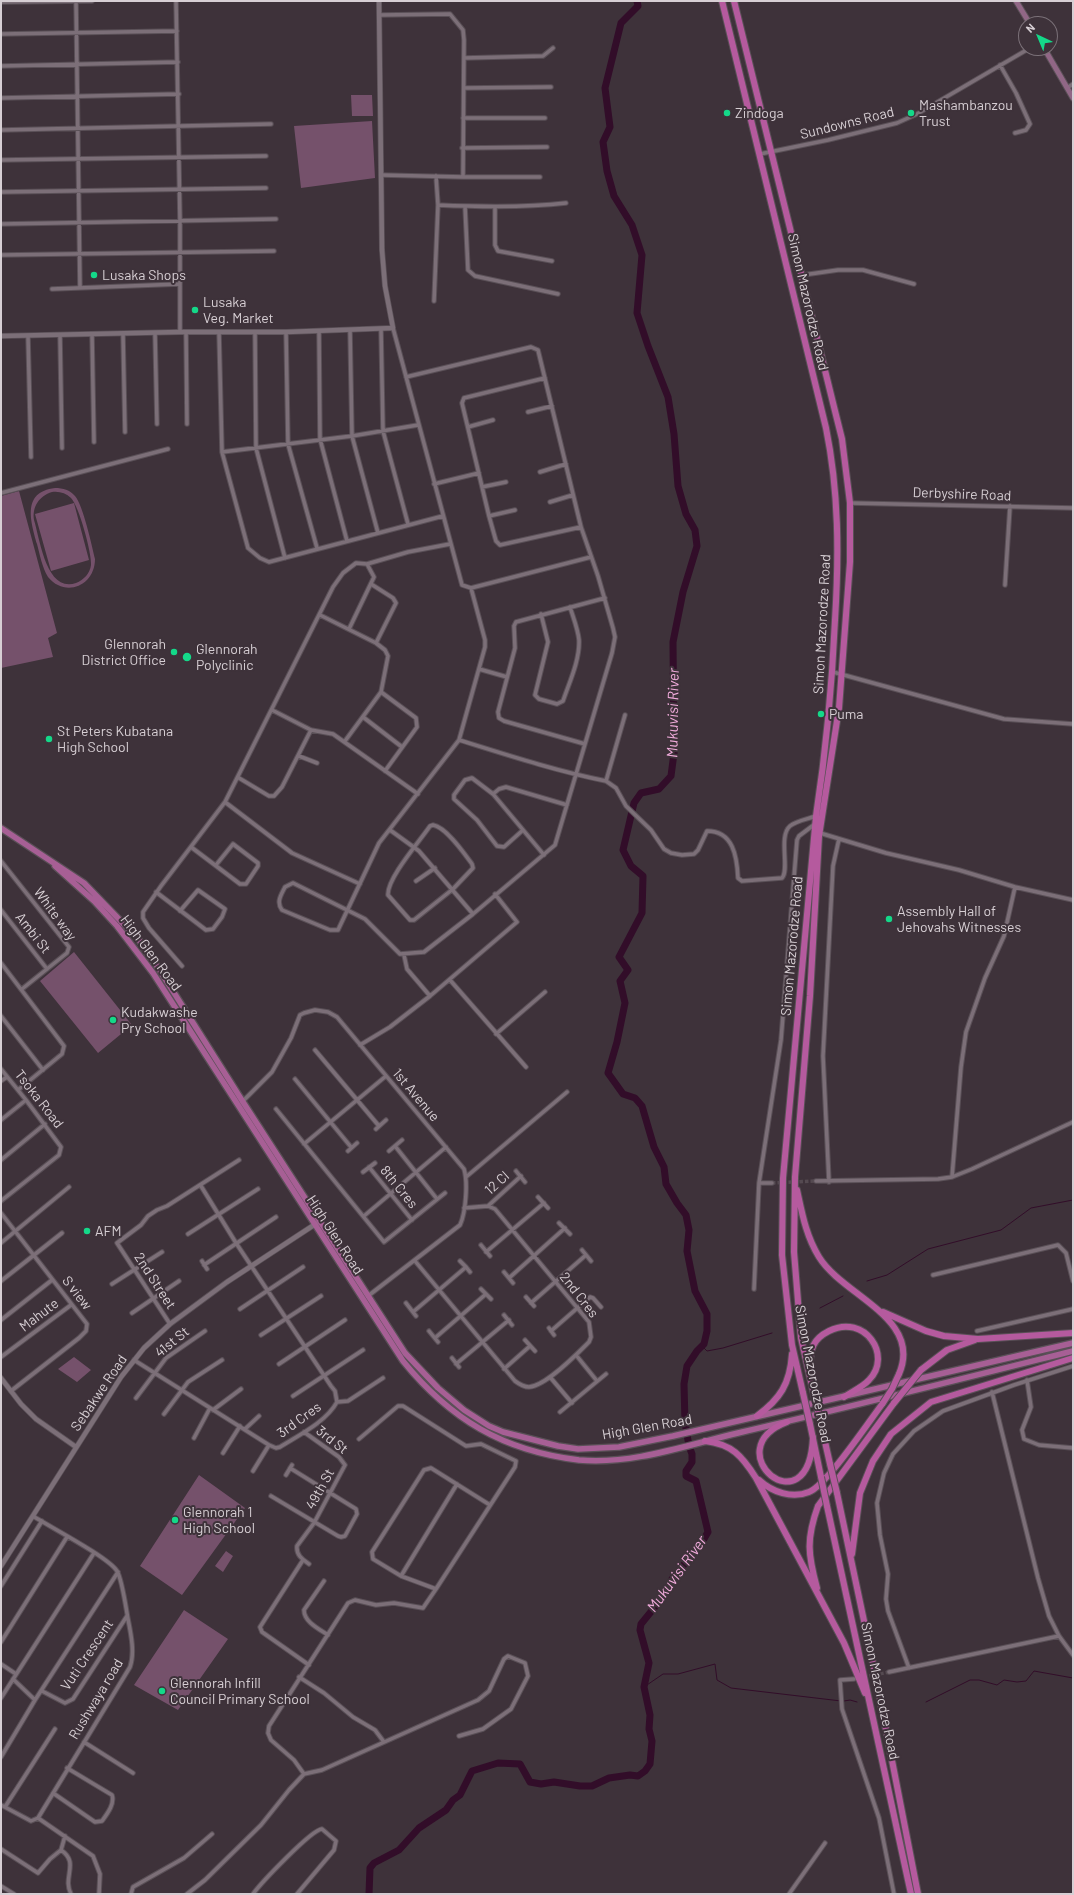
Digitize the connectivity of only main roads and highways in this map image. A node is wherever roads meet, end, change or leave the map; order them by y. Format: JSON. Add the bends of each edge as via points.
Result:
{"nodes":[{"id":1,"x":722,"y":1,"type":"edge"},
{"id":2,"x":734,"y":1,"type":"edge"},
{"id":3,"x":1016,"y":1,"type":"edge"},
{"id":4,"x":1025,"y":16,"type":"edge"},
{"id":5,"x":1049,"y":56,"type":"edge"},
{"id":6,"x":1073,"y":98,"type":"edge"},
{"id":7,"x":1,"y":828,"type":"edge"},
{"id":8,"x":240,"y":1103,"type":"junction"},
{"id":9,"x":795,"y":1177,"type":"junction"},
{"id":10,"x":877,"y":1308,"type":"junction"},
{"id":11,"x":1073,"y":1333,"type":"edge"},
{"id":12,"x":978,"y":1339,"type":"junction"},
{"id":13,"x":1073,"y":1342,"type":"edge"},
{"id":14,"x":792,"y":1345,"type":"junction"},
{"id":15,"x":1073,"y":1351,"type":"edge"},
{"id":16,"x":1073,"y":1358,"type":"edge"},
{"id":17,"x":809,"y":1374,"type":"junction"},
{"id":18,"x":844,"y":1397,"type":"junction"},
{"id":19,"x":757,"y":1416,"type":"junction"},
{"id":20,"x":787,"y":1422,"type":"junction"},
{"id":21,"x":813,"y":1437,"type":"junction"},
{"id":22,"x":705,"y":1441,"type":"junction"},
{"id":23,"x":756,"y":1478,"type":"junction"},
{"id":24,"x":851,"y":1558,"type":"junction"},
{"id":25,"x":819,"y":1597,"type":"junction"},
{"id":26,"x":872,"y":1709,"type":"junction"},
{"id":27,"x":911,"y":1894,"type":"edge"},
{"id":28,"x":918,"y":1894,"type":"edge"}],
"edges":[{"from":1,"to":14,"type":"highway","name":"Simon Mazorodze Road","via":[[826,428],[834,473],[837,515],[838,561],[833,672],[816,816],[783,1178],[782,1255]]},
{"from":2,"to":9,"type":"highway","name":"Simon Mazorodze Road","via":[[842,439],[850,503],[850,562],[842,675],[832,762],[820,833]]},
{"from":3,"to":4,"type":"main road"},
{"from":5,"to":6,"type":"main road"},
{"from":7,"to":8,"type":"main road","name":"High Glen Road","via":[[44,856],[94,901],[153,973]]},
{"from":8,"to":19,"type":"main road","name":"High Glen Road","via":[[402,1348],[425,1376],[464,1410],[490,1426],[503,1432],[578,1449],[619,1447]]},
{"from":8,"to":22,"type":"main road","name":"High Glen Road","via":[[314,1225],[403,1361],[422,1385],[473,1426],[531,1450],[580,1460],[626,1459]]},
{"from":9,"to":10,"type":"highway","via":[[805,1227],[819,1257],[837,1278]]},
{"from":9,"to":17,"type":"highway","name":"Simon Mazorodze Road","via":[[794,1252],[801,1338]]},
{"from":10,"to":12,"type":"highway","via":[[926,1332]]},
{"from":10,"to":23,"type":"highway","bridge":true,"via":[[894,1326],[902,1340],[904,1364],[883,1403],[836,1466],[810,1492],[789,1496],[765,1486]]},
{"from":11,"to":12,"type":"highway"},
{"from":12,"to":25,"type":"highway","bridge":true,"via":[[947,1350],[921,1370],[822,1499],[813,1520],[808,1543]]},
{"from":13,"to":18,"type":"main road","name":"High Glen Road"},
{"from":14,"to":19,"type":"highway","via":[[789,1377],[784,1390]]},
{"from":14,"to":21,"type":"highway","name":"Simon Mazorodze Road","bridge":true},
{"from":15,"to":20,"type":"main road","name":"High Glen Road"},
{"from":16,"to":24,"type":"highway","via":[[931,1402],[891,1434],[873,1461],[860,1493]]},
{"from":17,"to":18,"type":"highway","via":[[810,1350],[820,1336],[847,1326],[860,1330],[873,1341],[878,1355],[877,1366],[870,1380]]},
{"from":17,"to":24,"type":"highway","name":"Simon Mazorodze Road","bridge":true},
{"from":18,"to":19,"type":"main road","name":"High Glen Road"},
{"from":20,"to":21,"type":"highway","via":[[775,1426],[760,1445],[761,1464],[768,1475],[791,1482],[800,1478],[810,1463]]},
{"from":20,"to":22,"type":"main road","name":"High Glen Road"},
{"from":21,"to":26,"type":"highway","name":"Simon Mazorodze Road","bridge":true},
{"from":22,"to":23,"type":"highway","via":[[717,1442],[736,1452]]},
{"from":23,"to":25,"type":"highway"},
{"from":24,"to":28,"type":"highway","name":"Simon Mazorodze Road"},
{"from":25,"to":26,"type":"highway","via":[[852,1660]]},
{"from":26,"to":27,"type":"highway","name":"Simon Mazorodze Road"}]}
